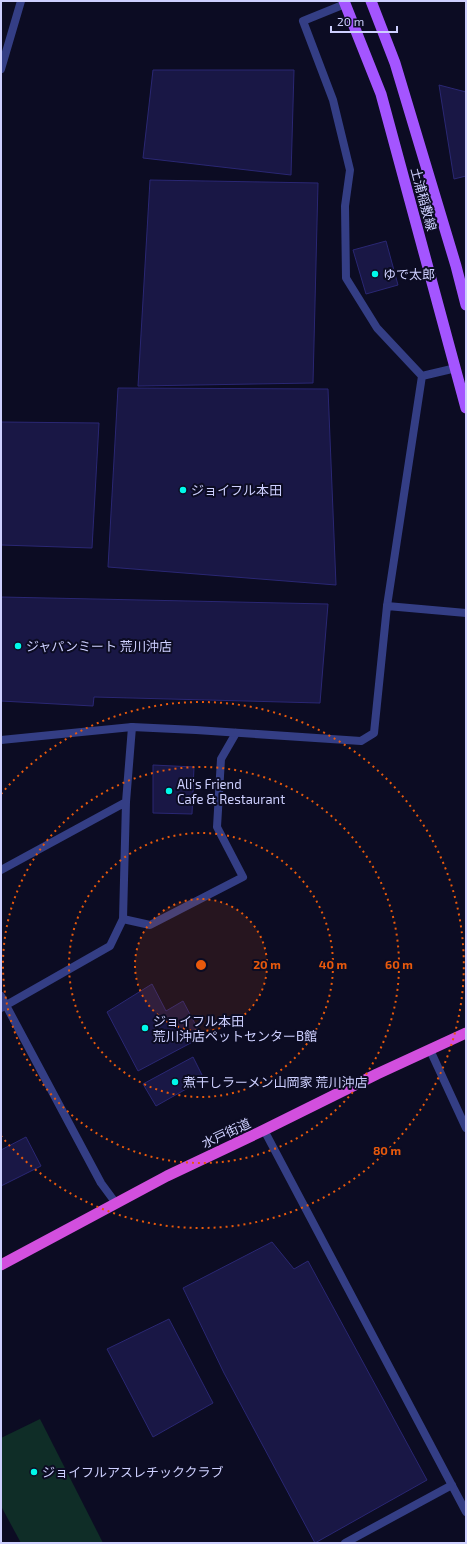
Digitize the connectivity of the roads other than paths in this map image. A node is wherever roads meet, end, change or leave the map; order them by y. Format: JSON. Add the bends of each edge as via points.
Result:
{"nodes":[{"id":1,"x":22,"y":1,"type":"edge"},
{"id":2,"x":371,"y":1,"type":"edge"},
{"id":3,"x":344,"y":2,"type":"edge"},
{"id":4,"x":1,"y":69,"type":"edge"},
{"id":5,"x":466,"y":305,"type":"edge"},
{"id":6,"x":456,"y":368,"type":"junction"},
{"id":7,"x":422,"y":376,"type":"junction"},
{"id":8,"x":466,"y":408,"type":"edge"},
{"id":9,"x":387,"y":606,"type":"junction"},
{"id":10,"x":466,"y":613,"type":"edge"},
{"id":11,"x":132,"y":727,"type":"junction"},
{"id":12,"x":236,"y":733,"type":"junction"},
{"id":13,"x":1,"y":740,"type":"edge"},
{"id":14,"x":126,"y":802,"type":"junction"},
{"id":15,"x":1,"y":870,"type":"edge"},
{"id":16,"x":123,"y":919,"type":"junction"},
{"id":17,"x":1,"y":996,"type":"edge"},
{"id":18,"x":3,"y":1007,"type":"edge"},
{"id":19,"x":466,"y":1033,"type":"edge"},
{"id":20,"x":430,"y":1050,"type":"junction"},
{"id":21,"x":466,"y":1128,"type":"edge"},
{"id":22,"x":264,"y":1130,"type":"junction"},
{"id":23,"x":115,"y":1202,"type":"junction"},
{"id":24,"x":1,"y":1265,"type":"edge"},
{"id":25,"x":452,"y":1485,"type":"junction"},
{"id":26,"x":466,"y":1512,"type":"edge"},
{"id":27,"x":345,"y":1543,"type":"edge"}],
"edges":[{"from":1,"to":4,"type":"street"},
{"from":2,"to":5,"type":"main road","name":"土浦稲敷線","via":[[395,64]]},
{"from":3,"to":6,"type":"main road","name":"土浦稲敷線","via":[[382,94]]},
{"from":3,"to":7,"type":"street","via":[[303,21],[333,100],[350,170],[345,206],[346,278],[377,328]]},
{"from":6,"to":7,"type":"street"},
{"from":6,"to":8,"type":"main road","name":"土浦稲敷線"},
{"from":7,"to":9,"type":"street"},
{"from":9,"to":10,"type":"street"},
{"from":9,"to":12,"type":"street","via":[[374,733],[361,741]]},
{"from":11,"to":12,"type":"street"},
{"from":11,"to":13,"type":"street"},
{"from":11,"to":14,"type":"street"},
{"from":12,"to":16,"type":"street","via":[[221,759],[217,827],[243,877],[150,925]]},
{"from":14,"to":15,"type":"street"},
{"from":14,"to":16,"type":"street"},
{"from":16,"to":18,"type":"street","via":[[110,946]]},
{"from":17,"to":18,"type":"street"},
{"from":18,"to":23,"type":"street"},
{"from":19,"to":20,"type":"highway","name":"水戸街道"},
{"from":20,"to":21,"type":"street"},
{"from":20,"to":22,"type":"highway","name":"水戸街道"},
{"from":22,"to":23,"type":"highway","name":"水戸街道"},
{"from":22,"to":25,"type":"street"},
{"from":23,"to":24,"type":"highway","name":"水戸街道"},
{"from":25,"to":26,"type":"street"},
{"from":25,"to":27,"type":"street"}]}
